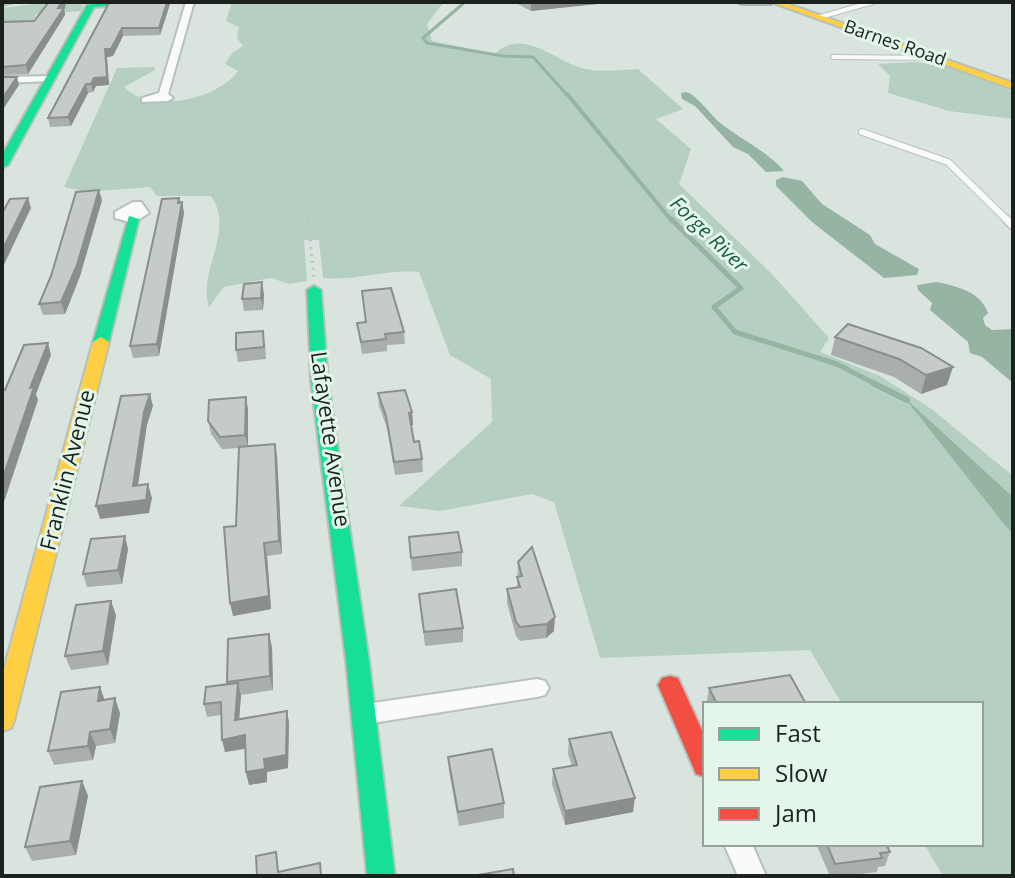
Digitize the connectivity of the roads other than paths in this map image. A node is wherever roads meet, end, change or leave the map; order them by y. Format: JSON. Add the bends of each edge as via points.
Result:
{"nodes":[{"id":1,"x":9,"y":2,"type":"edge"},
{"id":2,"x":156,"y":2,"type":"edge"},
{"id":3,"x":190,"y":2,"type":"edge"},
{"id":4,"x":775,"y":2,"type":"edge"},
{"id":5,"x":873,"y":2,"type":"edge"},
{"id":6,"x":2,"y":3,"type":"edge"},
{"id":7,"x":820,"y":17,"type":"junction"},
{"id":8,"x":833,"y":57,"type":"dead end"},
{"id":9,"x":939,"y":58,"type":"junction"},
{"id":10,"x":50,"y":78,"type":"junction"},
{"id":11,"x":2,"y":80,"type":"edge"},
{"id":12,"x":1013,"y":86,"type":"edge"},
{"id":13,"x":163,"y":95,"type":"dead end"},
{"id":14,"x":862,"y":132,"type":"dead end"},
{"id":15,"x":2,"y":165,"type":"edge"},
{"id":16,"x":133,"y":219,"type":"dead end"},
{"id":17,"x":1013,"y":226,"type":"edge"},
{"id":18,"x":314,"y":290,"type":"road end"},
{"id":19,"x":670,"y":685,"type":"dead end"},
{"id":20,"x":537,"y":688,"type":"dead end"},
{"id":21,"x":366,"y":714,"type":"junction"},
{"id":22,"x":2,"y":721,"type":"edge"},
{"id":23,"x":703,"y":761,"type":"edge"},
{"id":24,"x":739,"y":846,"type":"edge"},
{"id":25,"x":381,"y":876,"type":"edge"},
{"id":26,"x":752,"y":876,"type":"edge"}],
"edges":[{"from":1,"to":6,"type":"main road"},
{"from":2,"to":10,"type":"main road","via":[[91,5]]},
{"from":3,"to":13,"type":"street"},
{"from":4,"to":7,"type":"main road","name":"Barnes Road"},
{"from":5,"to":7,"type":"lane"},
{"from":7,"to":9,"type":"main road","name":"Barnes Road"},
{"from":8,"to":9,"type":"lane"},
{"from":9,"to":12,"type":"main road","name":"Barnes Road"},
{"from":10,"to":11,"type":"street"},
{"from":10,"to":15,"type":"main road"},
{"from":14,"to":17,"type":"lane","via":[[948,162]]},
{"from":16,"to":22,"type":"main road","name":"Franklin Avenue"},
{"from":18,"to":21,"type":"main road","name":"Lafayette Avenue"},
{"from":19,"to":23,"type":"main road"},
{"from":20,"to":21,"type":"street"},
{"from":21,"to":25,"type":"main road","name":"Lafayette Avenue"},
{"from":24,"to":26,"type":"street"}]}
